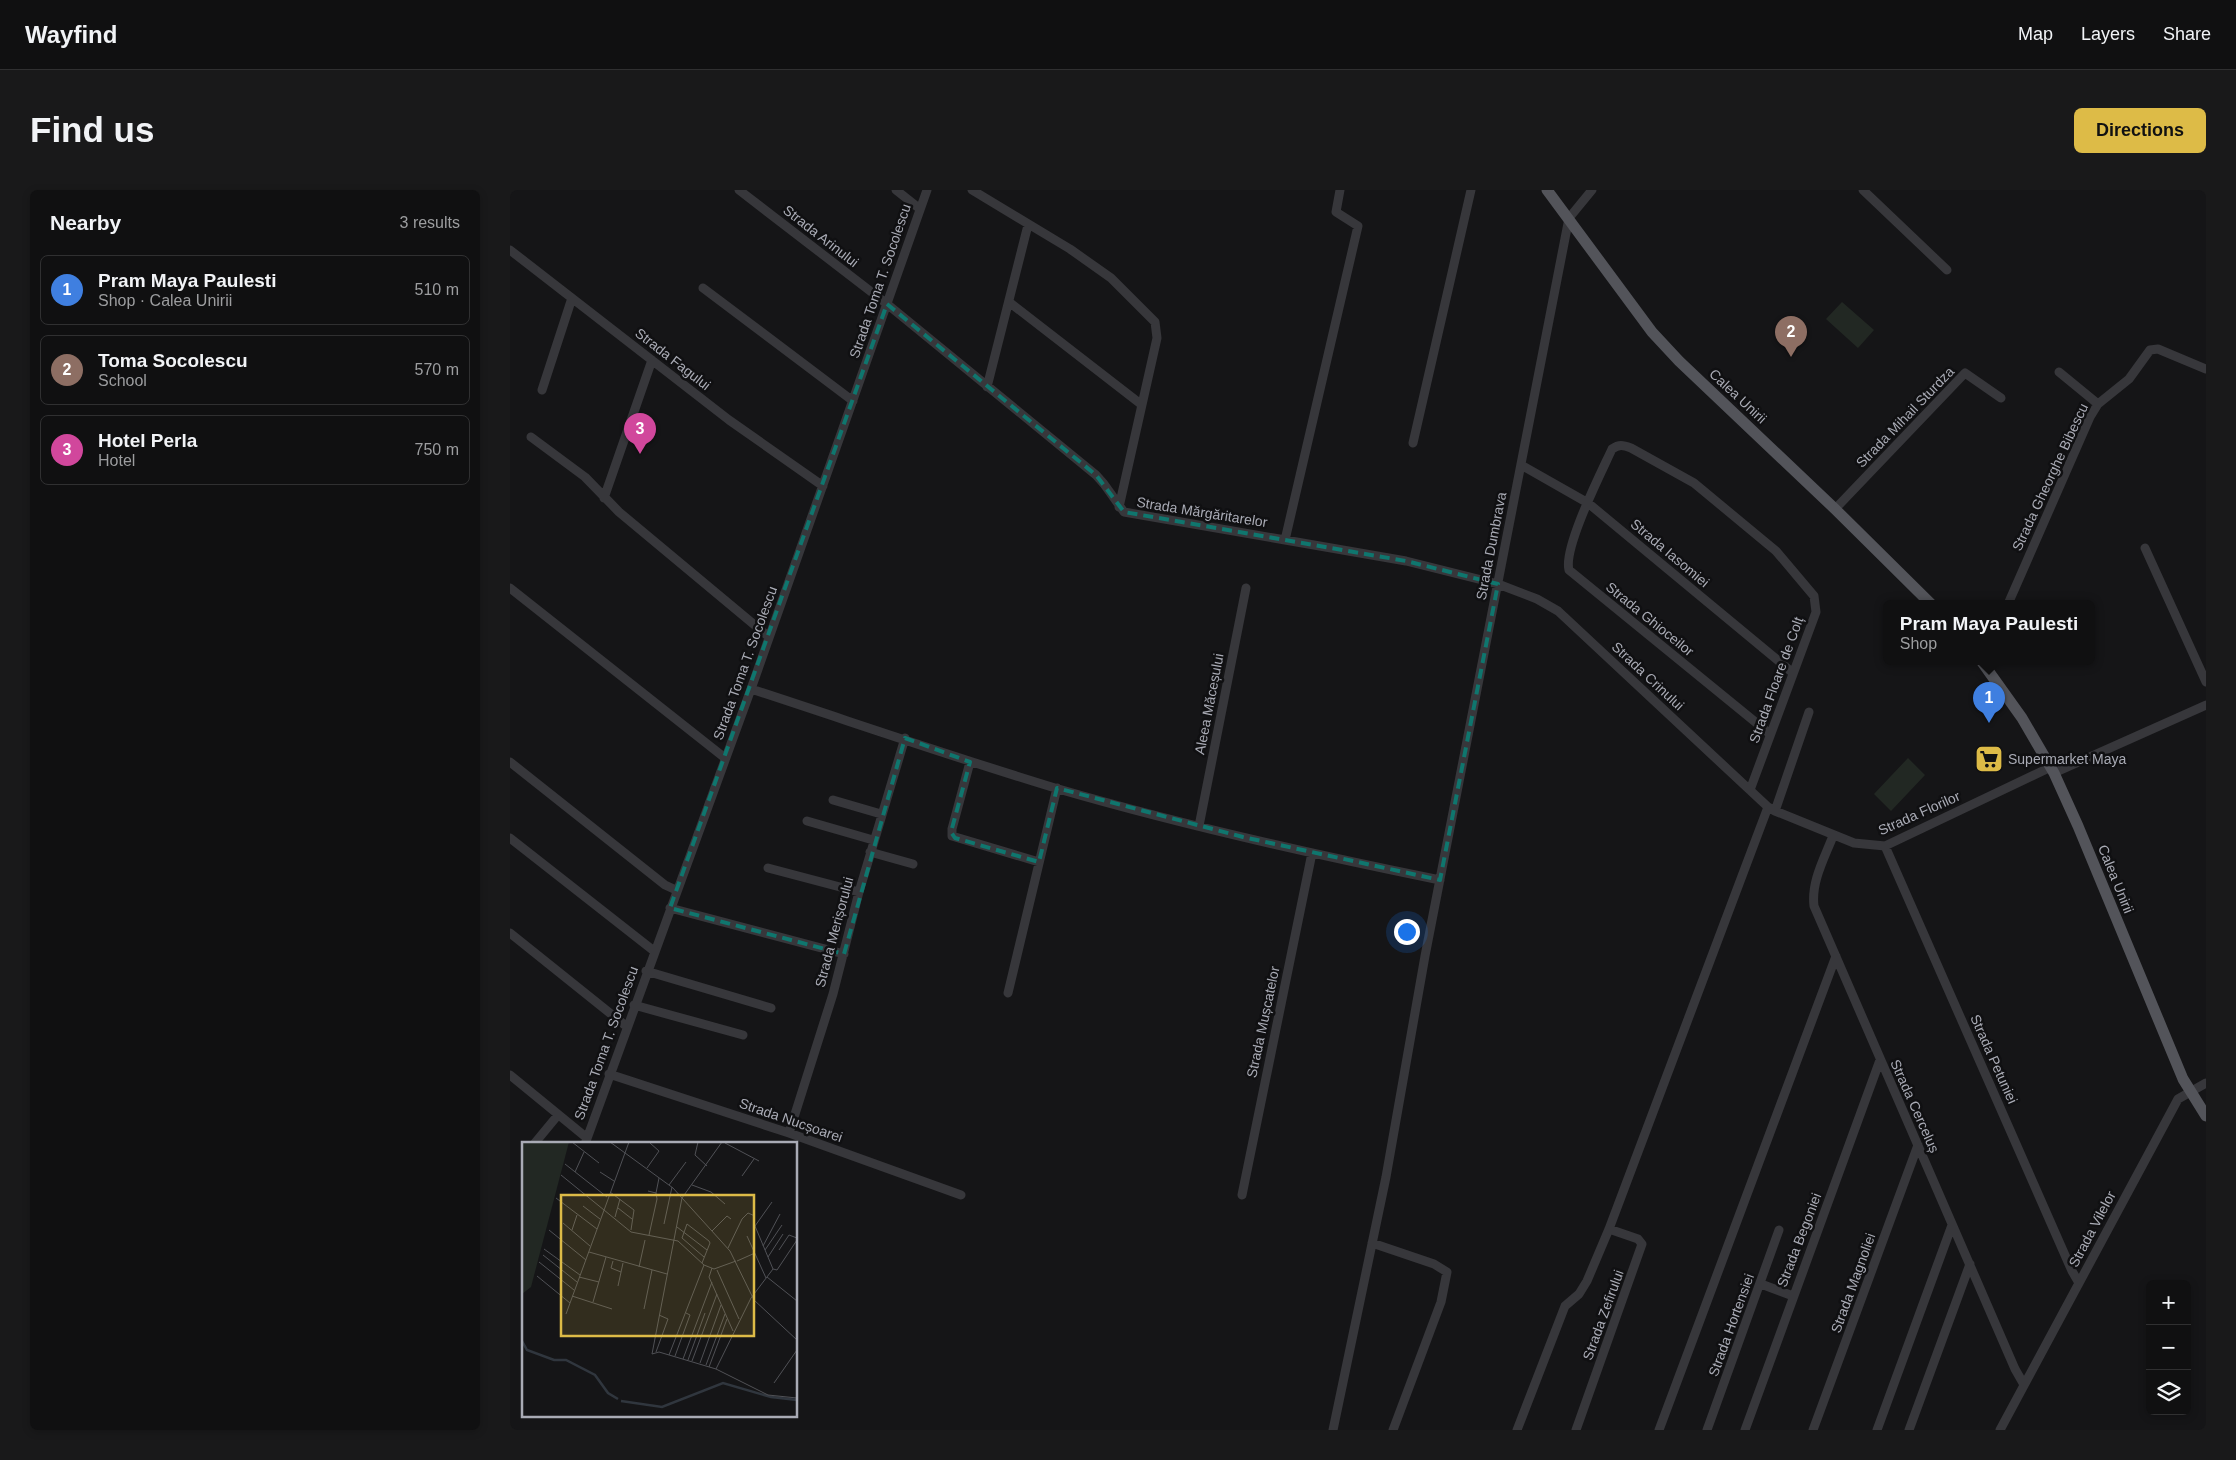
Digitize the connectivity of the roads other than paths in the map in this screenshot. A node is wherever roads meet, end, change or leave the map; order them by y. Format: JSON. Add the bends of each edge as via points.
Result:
{"nodes":[{"id":1,"x":739,"y":190,"type":"edge"},
{"id":2,"x":896,"y":190,"type":"edge"},
{"id":3,"x":927,"y":190,"type":"edge"},
{"id":4,"x":972,"y":190,"type":"edge"},
{"id":5,"x":1340,"y":190,"type":"edge"},
{"id":6,"x":1471,"y":190,"type":"edge"},
{"id":7,"x":1547,"y":190,"type":"edge"},
{"id":8,"x":1592,"y":190,"type":"edge"},
{"id":9,"x":1863,"y":190,"type":"edge"},
{"id":10,"x":920,"y":209,"type":"junction"},
{"id":11,"x":1569,"y":218,"type":"junction"},
{"id":12,"x":1028,"y":226,"type":"junction"},
{"id":13,"x":510,"y":250,"type":"edge"},
{"id":14,"x":1947,"y":270,"type":"dead end"},
{"id":15,"x":703,"y":288,"type":"dead end"},
{"id":16,"x":572,"y":298,"type":"junction"},
{"id":17,"x":1009,"y":302,"type":"junction"},
{"id":18,"x":887,"y":304,"type":"junction"},
{"id":19,"x":652,"y":360,"type":"junction"},
{"id":20,"x":2206,"y":369,"type":"edge"},
{"id":21,"x":2059,"y":372,"type":"dead end"},
{"id":22,"x":987,"y":387,"type":"junction"},
{"id":23,"x":542,"y":390,"type":"dead end"},
{"id":24,"x":2001,"y":398,"type":"dead end"},
{"id":25,"x":853,"y":401,"type":"junction"},
{"id":26,"x":2098,"y":404,"type":"junction"},
{"id":27,"x":1142,"y":405,"type":"junction"},
{"id":28,"x":532,"y":437,"type":"dead end"},
{"id":29,"x":1413,"y":443,"type":"dead end"},
{"id":30,"x":1521,"y":465,"type":"junction"},
{"id":31,"x":823,"y":486,"type":"junction"},
{"id":32,"x":604,"y":498,"type":"junction"},
{"id":33,"x":1588,"y":503,"type":"junction"},
{"id":34,"x":1119,"y":507,"type":"junction"},
{"id":35,"x":1835,"y":509,"type":"junction"},
{"id":36,"x":1285,"y":540,"type":"junction"},
{"id":37,"x":2145,"y":548,"type":"dead end"},
{"id":38,"x":1498,"y":584,"type":"junction"},
{"id":39,"x":510,"y":588,"type":"edge"},
{"id":40,"x":1246,"y":588,"type":"dead end"},
{"id":41,"x":1927,"y":600,"type":"edge"},
{"id":42,"x":2010,"y":600,"type":"edge"},
{"id":43,"x":768,"y":637,"type":"junction"},
{"id":44,"x":1984,"y":665,"type":"edge"},
{"id":45,"x":1793,"y":673,"type":"junction"},
{"id":46,"x":2206,"y":682,"type":"edge"},
{"id":47,"x":750,"y":689,"type":"junction"},
{"id":48,"x":2206,"y":705,"type":"edge"},
{"id":49,"x":1809,"y":712,"type":"dead end"},
{"id":50,"x":1770,"y":734,"type":"junction"},
{"id":51,"x":904,"y":738,"type":"junction"},
{"id":52,"x":725,"y":758,"type":"junction"},
{"id":53,"x":510,"y":762,"type":"edge"},
{"id":54,"x":970,"y":762,"type":"junction"},
{"id":55,"x":2053,"y":770,"type":"junction"},
{"id":56,"x":1057,"y":788,"type":"junction"},
{"id":57,"x":1750,"y":790,"type":"junction"},
{"id":58,"x":833,"y":800,"type":"dead end"},
{"id":59,"x":1771,"y":809,"type":"junction"},
{"id":60,"x":881,"y":814,"type":"junction"},
{"id":61,"x":807,"y":821,"type":"dead end"},
{"id":62,"x":1199,"y":826,"type":"junction"},
{"id":63,"x":1833,"y":836,"type":"junction"},
{"id":64,"x":510,"y":838,"type":"edge"},
{"id":65,"x":874,"y":840,"type":"junction"},
{"id":66,"x":1885,"y":846,"type":"junction"},
{"id":67,"x":870,"y":852,"type":"junction"},
{"id":68,"x":1312,"y":853,"type":"junction"},
{"id":69,"x":1039,"y":862,"type":"junction"},
{"id":70,"x":914,"y":864,"type":"dead end"},
{"id":71,"x":768,"y":868,"type":"dead end"},
{"id":72,"x":1440,"y":880,"type":"junction"},
{"id":73,"x":676,"y":890,"type":"junction"},
{"id":74,"x":859,"y":892,"type":"junction"},
{"id":75,"x":670,"y":908,"type":"junction"},
{"id":76,"x":510,"y":933,"type":"edge"},
{"id":77,"x":654,"y":951,"type":"junction"},
{"id":78,"x":844,"y":954,"type":"junction"},
{"id":79,"x":1836,"y":956,"type":"junction"},
{"id":80,"x":646,"y":971,"type":"junction"},
{"id":81,"x":1008,"y":993,"type":"dead end"},
{"id":82,"x":634,"y":1005,"type":"junction"},
{"id":83,"x":771,"y":1008,"type":"dead end"},
{"id":84,"x":626,"y":1026,"type":"junction"},
{"id":85,"x":743,"y":1035,"type":"dead end"},
{"id":86,"x":1880,"y":1060,"type":"junction"},
{"id":87,"x":609,"y":1074,"type":"junction"},
{"id":88,"x":510,"y":1075,"type":"edge"},
{"id":89,"x":2206,"y":1082,"type":"edge"},
{"id":90,"x":2190,"y":1092,"type":"junction"},
{"id":91,"x":558,"y":1115,"type":"junction"},
{"id":92,"x":2206,"y":1116,"type":"edge"},
{"id":93,"x":789,"y":1133,"type":"junction"},
{"id":94,"x":586,"y":1141,"type":"edge"},
{"id":95,"x":536,"y":1142,"type":"edge"},
{"id":96,"x":1918,"y":1145,"type":"junction"},
{"id":97,"x":961,"y":1195,"type":"dead end"},
{"id":98,"x":1242,"y":1195,"type":"dead end"},
{"id":99,"x":1952,"y":1225,"type":"junction"},
{"id":100,"x":1608,"y":1229,"type":"junction"},
{"id":101,"x":1779,"y":1230,"type":"dead end"},
{"id":102,"x":1372,"y":1243,"type":"junction"},
{"id":103,"x":1970,"y":1264,"type":"junction"},
{"id":104,"x":2079,"y":1283,"type":"junction"},
{"id":105,"x":1761,"y":1284,"type":"junction"},
{"id":106,"x":1793,"y":1296,"type":"junction"},
{"id":107,"x":2023,"y":1383,"type":"junction"},
{"id":108,"x":1333,"y":1430,"type":"edge"},
{"id":109,"x":1393,"y":1430,"type":"edge"},
{"id":110,"x":1517,"y":1430,"type":"edge"},
{"id":111,"x":1576,"y":1430,"type":"edge"},
{"id":112,"x":1659,"y":1430,"type":"edge"},
{"id":113,"x":1707,"y":1430,"type":"edge"},
{"id":114,"x":1744,"y":1430,"type":"edge"},
{"id":115,"x":1813,"y":1430,"type":"edge"},
{"id":116,"x":1877,"y":1430,"type":"edge"},
{"id":117,"x":1908,"y":1430,"type":"edge"},
{"id":118,"x":2000,"y":1430,"type":"edge"}],
"edges":[{"from":1,"to":18,"type":"street","name":"Strada Arinului"},
{"from":2,"to":10,"type":"street"},
{"from":3,"to":10,"type":"street","name":"Strada Toma T. Socolescu"},
{"from":4,"to":12,"type":"street"},
{"from":5,"to":36,"type":"street","via":[[1336,212],[1358,226]]},
{"from":6,"to":29,"type":"street"},
{"from":7,"to":11,"type":"main road","name":"Calea Unirii"},
{"from":8,"to":11,"type":"street"},
{"from":9,"to":14,"type":"street"},
{"from":10,"to":18,"type":"street","name":"Strada Toma T. Socolescu"},
{"from":11,"to":30,"type":"street","name":"Strada Dumbrava"},
{"from":11,"to":35,"type":"main road","name":"Calea Unirii","via":[[1652,332],[1679,362]]},
{"from":12,"to":17,"type":"street"},
{"from":12,"to":27,"type":"street","via":[[1070,249],[1111,278],[1155,322],[1156,338]]},
{"from":13,"to":16,"type":"street","name":"Strada Fagului"},
{"from":15,"to":25,"type":"street"},
{"from":16,"to":19,"type":"street","name":"Strada Fagului"},
{"from":16,"to":23,"type":"street"},
{"from":17,"to":22,"type":"street"},
{"from":17,"to":27,"type":"street"},
{"from":18,"to":22,"type":"street","name":"Strada Mărgăritarelor"},
{"from":18,"to":25,"type":"street","name":"Strada Toma T. Socolescu"},
{"from":19,"to":31,"type":"street","name":"Strada Fagului","via":[[729,420]]},
{"from":19,"to":32,"type":"street"},
{"from":20,"to":26,"type":"street","name":"Strada Gheorghe Bibescu","via":[[2158,349],[2150,350],[2129,379]]},
{"from":21,"to":26,"type":"street"},
{"from":22,"to":34,"type":"street","name":"Strada Mărgăritarelor","via":[[1096,475]]},
{"from":24,"to":35,"type":"street","name":"Strada Mihail Sturdza","via":[[1964,373]]},
{"from":25,"to":31,"type":"street","name":"Strada Toma T. Socolescu"},
{"from":26,"to":42,"type":"street","name":"Strada Gheorghe Bibescu","via":[[2074,449]]},
{"from":27,"to":34,"type":"street"},
{"from":28,"to":32,"type":"street","via":[[585,477]]},
{"from":30,"to":33,"type":"street","name":"Strada Iasomiei"},
{"from":30,"to":38,"type":"street","name":"Strada Dumbrava"},
{"from":31,"to":43,"type":"street","name":"Strada Toma T. Socolescu"},
{"from":32,"to":43,"type":"street"},
{"from":33,"to":45,"type":"street","name":"Strada Iasomiei"},
{"from":33,"to":45,"type":"street","name":"Strada Floare de Colț","via":[[1612,450],[1624,445],[1694,483],[1776,551],[1814,596],[1816,612]]},
{"from":33,"to":50,"type":"street","name":"Strada Ghioceilor","via":[[1568,559],[1569,570]]},
{"from":34,"to":36,"type":"street","name":"Strada Mărgăritarelor","via":[[1132,515]]},
{"from":35,"to":41,"type":"main road","name":"Calea Unirii"},
{"from":36,"to":38,"type":"street","name":"Strada Mărgăritarelor","via":[[1406,561]]},
{"from":37,"to":46,"type":"street"},
{"from":38,"to":57,"type":"street","name":"Strada Crinului","via":[[1536,598],[1558,611]]},
{"from":38,"to":72,"type":"street","name":"Strada Dumbrava"},
{"from":39,"to":52,"type":"street"},
{"from":40,"to":62,"type":"street","name":"Aleea Măceșului"},
{"from":43,"to":47,"type":"street","name":"Strada Toma T. Socolescu"},
{"from":44,"to":55,"type":"main road","name":"Calea Unirii","via":[[2022,718]]},
{"from":45,"to":50,"type":"street","name":"Strada Floare de Colț"},
{"from":47,"to":51,"type":"street"},
{"from":47,"to":52,"type":"street","name":"Strada Toma T. Socolescu"},
{"from":48,"to":55,"type":"street","name":"Strada Florilor"},
{"from":49,"to":59,"type":"street"},
{"from":50,"to":57,"type":"street","name":"Strada Floare de Colț"},
{"from":51,"to":54,"type":"street"},
{"from":51,"to":60,"type":"street","name":"Strada Merișorului"},
{"from":52,"to":73,"type":"street","name":"Strada Toma T. Socolescu"},
{"from":53,"to":73,"type":"street","via":[[665,885]]},
{"from":54,"to":56,"type":"street"},
{"from":54,"to":69,"type":"street","via":[[952,836]]},
{"from":55,"to":66,"type":"street","name":"Strada Florilor"},
{"from":55,"to":90,"type":"main road","name":"Calea Unirii"},
{"from":56,"to":62,"type":"street"},
{"from":56,"to":69,"type":"street"},
{"from":57,"to":59,"type":"street","name":"Strada Crinului"},
{"from":58,"to":60,"type":"street"},
{"from":59,"to":63,"type":"street","name":"Strada Florilor"},
{"from":59,"to":100,"type":"street"},
{"from":60,"to":65,"type":"street","name":"Strada Merișorului"},
{"from":61,"to":65,"type":"street"},
{"from":62,"to":68,"type":"street"},
{"from":63,"to":66,"type":"street","name":"Strada Florilor","via":[[1854,843]]},
{"from":63,"to":79,"type":"street","name":"Strada Cerceluș","via":[[1812,892],[1814,906]]},
{"from":64,"to":77,"type":"street"},
{"from":65,"to":67,"type":"street","name":"Strada Merișorului"},
{"from":66,"to":104,"type":"street","name":"Strada Petuniei"},
{"from":67,"to":70,"type":"street"},
{"from":67,"to":74,"type":"street","name":"Strada Merișorului"},
{"from":68,"to":72,"type":"street"},
{"from":68,"to":98,"type":"street","name":"Strada Mușcatelor"},
{"from":69,"to":81,"type":"street"},
{"from":71,"to":74,"type":"street"},
{"from":72,"to":102,"type":"street","name":"Strada Dumbrava"},
{"from":73,"to":75,"type":"street","name":"Strada Toma T. Socolescu"},
{"from":74,"to":78,"type":"street","name":"Strada Merișorului"},
{"from":75,"to":77,"type":"street","name":"Strada Toma T. Socolescu"},
{"from":75,"to":78,"type":"street"},
{"from":76,"to":84,"type":"street"},
{"from":77,"to":80,"type":"street","name":"Strada Toma T. Socolescu"},
{"from":78,"to":93,"type":"street","name":"Strada Merișorului"},
{"from":79,"to":86,"type":"street","name":"Strada Cerceluș"},
{"from":79,"to":112,"type":"street"},
{"from":80,"to":82,"type":"street","name":"Strada Toma T. Socolescu"},
{"from":80,"to":83,"type":"street"},
{"from":82,"to":84,"type":"street","name":"Strada Toma T. Socolescu"},
{"from":82,"to":85,"type":"street"},
{"from":84,"to":87,"type":"street","name":"Strada Toma T. Socolescu"},
{"from":86,"to":96,"type":"street","name":"Strada Cerceluș"},
{"from":86,"to":106,"type":"street","name":"Strada Begoniei"},
{"from":87,"to":93,"type":"street","name":"Strada Nucșoarei"},
{"from":87,"to":94,"type":"street","name":"Strada Toma T. Socolescu"},
{"from":88,"to":91,"type":"street"},
{"from":89,"to":90,"type":"street","name":"Strada Vilelor"},
{"from":90,"to":92,"type":"main road","name":"Calea Unirii"},
{"from":90,"to":104,"type":"street","name":"Strada Vilelor","via":[[2178,1099]]},
{"from":91,"to":94,"type":"street"},
{"from":91,"to":95,"type":"street"},
{"from":93,"to":97,"type":"street","name":"Strada Nucșoarei"},
{"from":96,"to":99,"type":"street","name":"Strada Cerceluș"},
{"from":96,"to":115,"type":"street","name":"Strada Magnoliei"},
{"from":99,"to":103,"type":"street","name":"Strada Cerceluș"},
{"from":99,"to":116,"type":"street"},
{"from":100,"to":110,"type":"street","via":[[1588,1281],[1565,1306]]},
{"from":100,"to":111,"type":"street","name":"Strada Zefirului","via":[[1638,1239],[1642,1244]]},
{"from":101,"to":105,"type":"street","name":"Strada Hortensiei"},
{"from":102,"to":108,"type":"street","name":"Strada Dumbrava"},
{"from":102,"to":109,"type":"street","via":[[1434,1264],[1447,1272],[1441,1302]]},
{"from":103,"to":107,"type":"street","name":"Strada Cerceluș"},
{"from":103,"to":117,"type":"street"},
{"from":104,"to":107,"type":"street","name":"Strada Vilelor"},
{"from":105,"to":106,"type":"street"},
{"from":105,"to":113,"type":"street","name":"Strada Hortensiei"},
{"from":106,"to":114,"type":"street","name":"Strada Begoniei"},
{"from":107,"to":118,"type":"street","name":"Strada Vilelor"}]}
